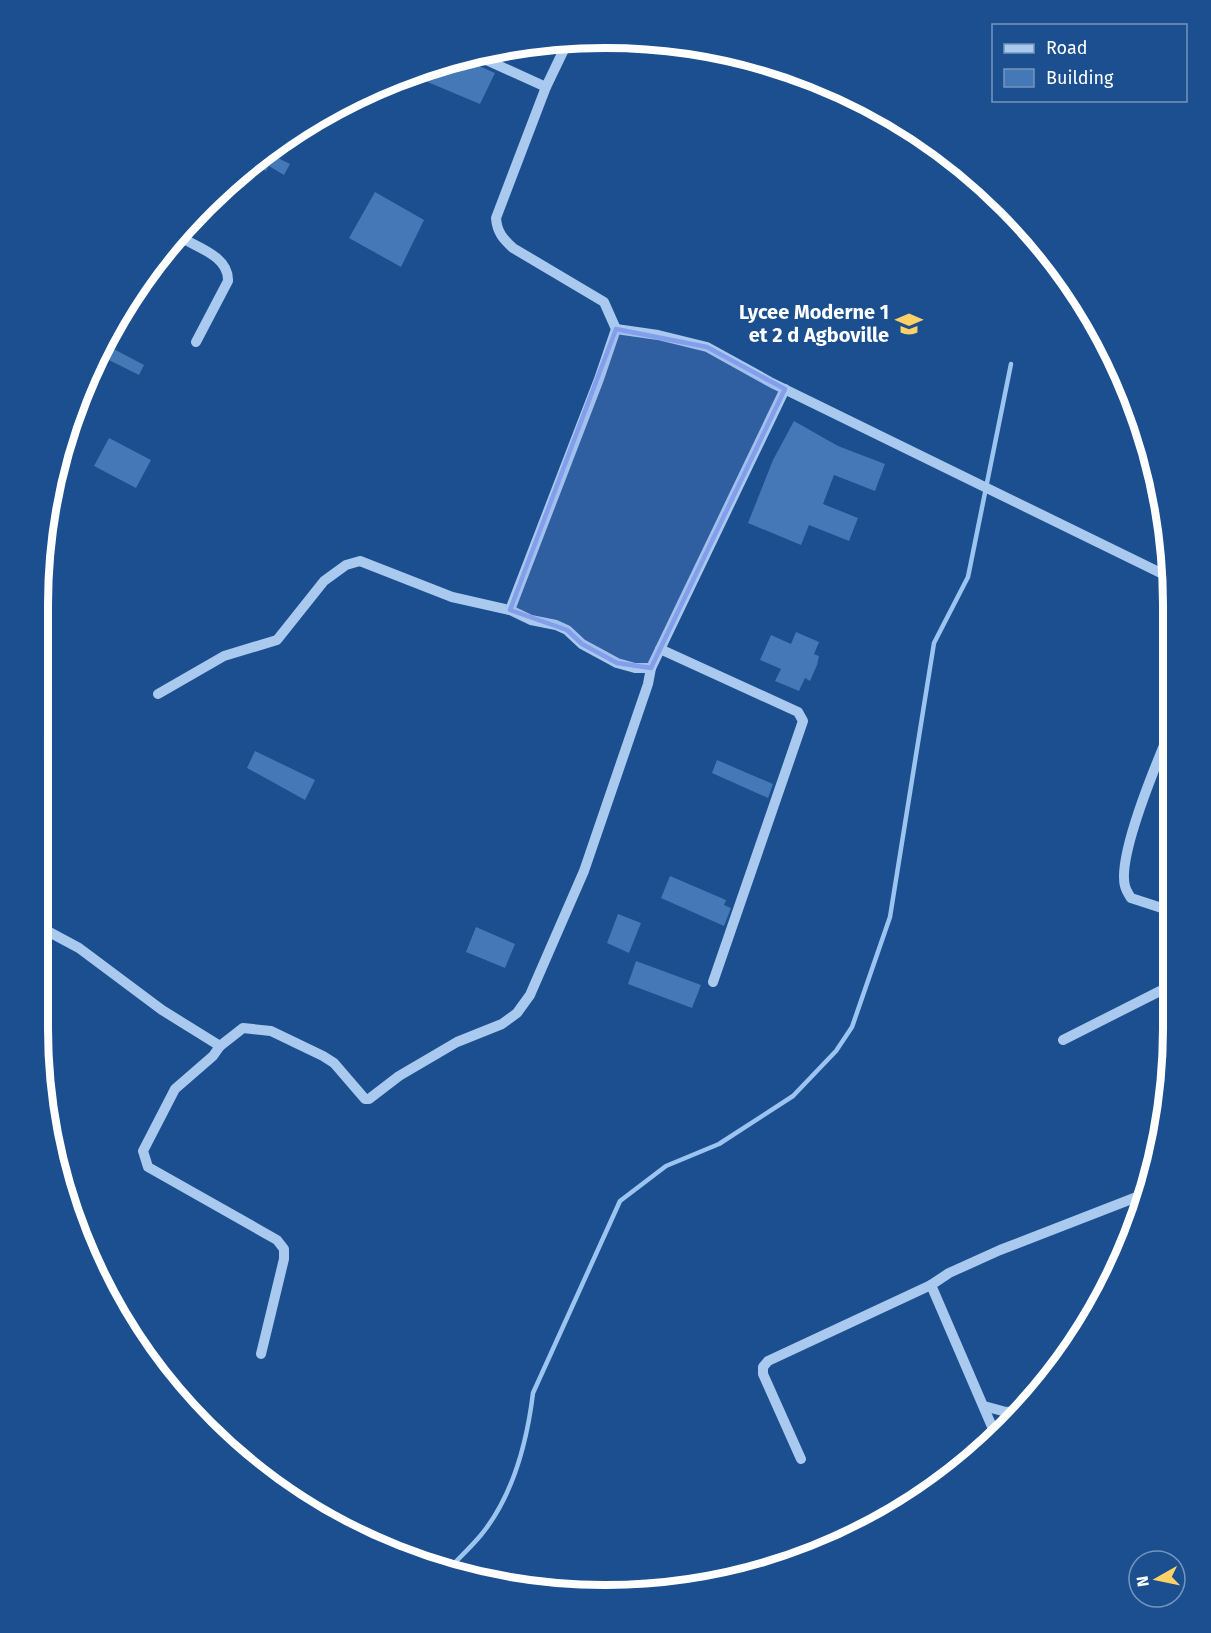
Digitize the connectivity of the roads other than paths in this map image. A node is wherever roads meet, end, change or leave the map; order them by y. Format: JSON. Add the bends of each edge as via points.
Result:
{"nodes":[{"id":1,"x":564,"y":50,"type":"edge"},
{"id":2,"x":488,"y":61,"type":"edge"},
{"id":3,"x":546,"y":87,"type":"junction"},
{"id":4,"x":185,"y":240,"type":"edge"},
{"id":5,"x":616,"y":329,"type":"junction"},
{"id":6,"x":196,"y":342,"type":"dead end"},
{"id":7,"x":785,"y":389,"type":"junction"},
{"id":8,"x":1162,"y":574,"type":"edge"},
{"id":9,"x":510,"y":610,"type":"junction"},
{"id":10,"x":660,"y":649,"type":"junction"},
{"id":11,"x":651,"y":668,"type":"junction"},
{"id":12,"x":158,"y":694,"type":"dead end"},
{"id":13,"x":1163,"y":748,"type":"edge"},
{"id":14,"x":1163,"y":908,"type":"edge"},
{"id":15,"x":48,"y":931,"type":"edge"},
{"id":16,"x":713,"y":982,"type":"dead end"},
{"id":17,"x":1163,"y":990,"type":"edge"},
{"id":18,"x":1064,"y":1040,"type":"dead end"},
{"id":19,"x":220,"y":1046,"type":"junction"},
{"id":20,"x":1136,"y":1197,"type":"edge"},
{"id":21,"x":932,"y":1285,"type":"junction"},
{"id":22,"x":261,"y":1354,"type":"dead end"},
{"id":23,"x":984,"y":1407,"type":"junction"},
{"id":24,"x":1010,"y":1412,"type":"edge"},
{"id":25,"x":993,"y":1429,"type":"edge"},
{"id":26,"x":801,"y":1459,"type":"dead end"}],
"edges":[{"from":1,"to":3,"type":"street"},
{"from":2,"to":3,"type":"street"},
{"from":3,"to":5,"type":"street","via":[[496,218],[497,226],[502,238],[513,248],[604,302]]},
{"from":4,"to":6,"type":"street","via":[[218,259],[228,274]]},
{"from":5,"to":7,"type":"street","via":[[707,347]]},
{"from":5,"to":9,"type":"street"},
{"from":7,"to":8,"type":"street"},
{"from":7,"to":10,"type":"street"},
{"from":9,"to":11,"type":"street","via":[[531,620],[556,624],[617,663]]},
{"from":9,"to":12,"type":"street","via":[[452,597],[360,561],[324,581],[277,640],[224,656]]},
{"from":10,"to":11,"type":"street"},
{"from":10,"to":16,"type":"street","via":[[798,712],[803,721]]},
{"from":11,"to":19,"type":"street","via":[[584,871],[530,995],[517,1013],[502,1024],[457,1042],[369,1099],[334,1063],[271,1031],[243,1028]]},
{"from":13,"to":14,"type":"street","via":[[1141,802],[1125,870],[1125,886],[1131,898]]},
{"from":15,"to":19,"type":"street","via":[[79,948],[162,1010]]},
{"from":17,"to":18,"type":"street"},
{"from":19,"to":22,"type":"street","via":[[175,1089],[143,1151],[144,1160],[148,1167],[277,1240],[284,1249]]},
{"from":20,"to":21,"type":"street","via":[[1000,1250]]},
{"from":21,"to":23,"type":"street"},
{"from":21,"to":26,"type":"street","via":[[768,1361],[763,1367]]},
{"from":23,"to":24,"type":"street"},
{"from":23,"to":25,"type":"street"}]}
